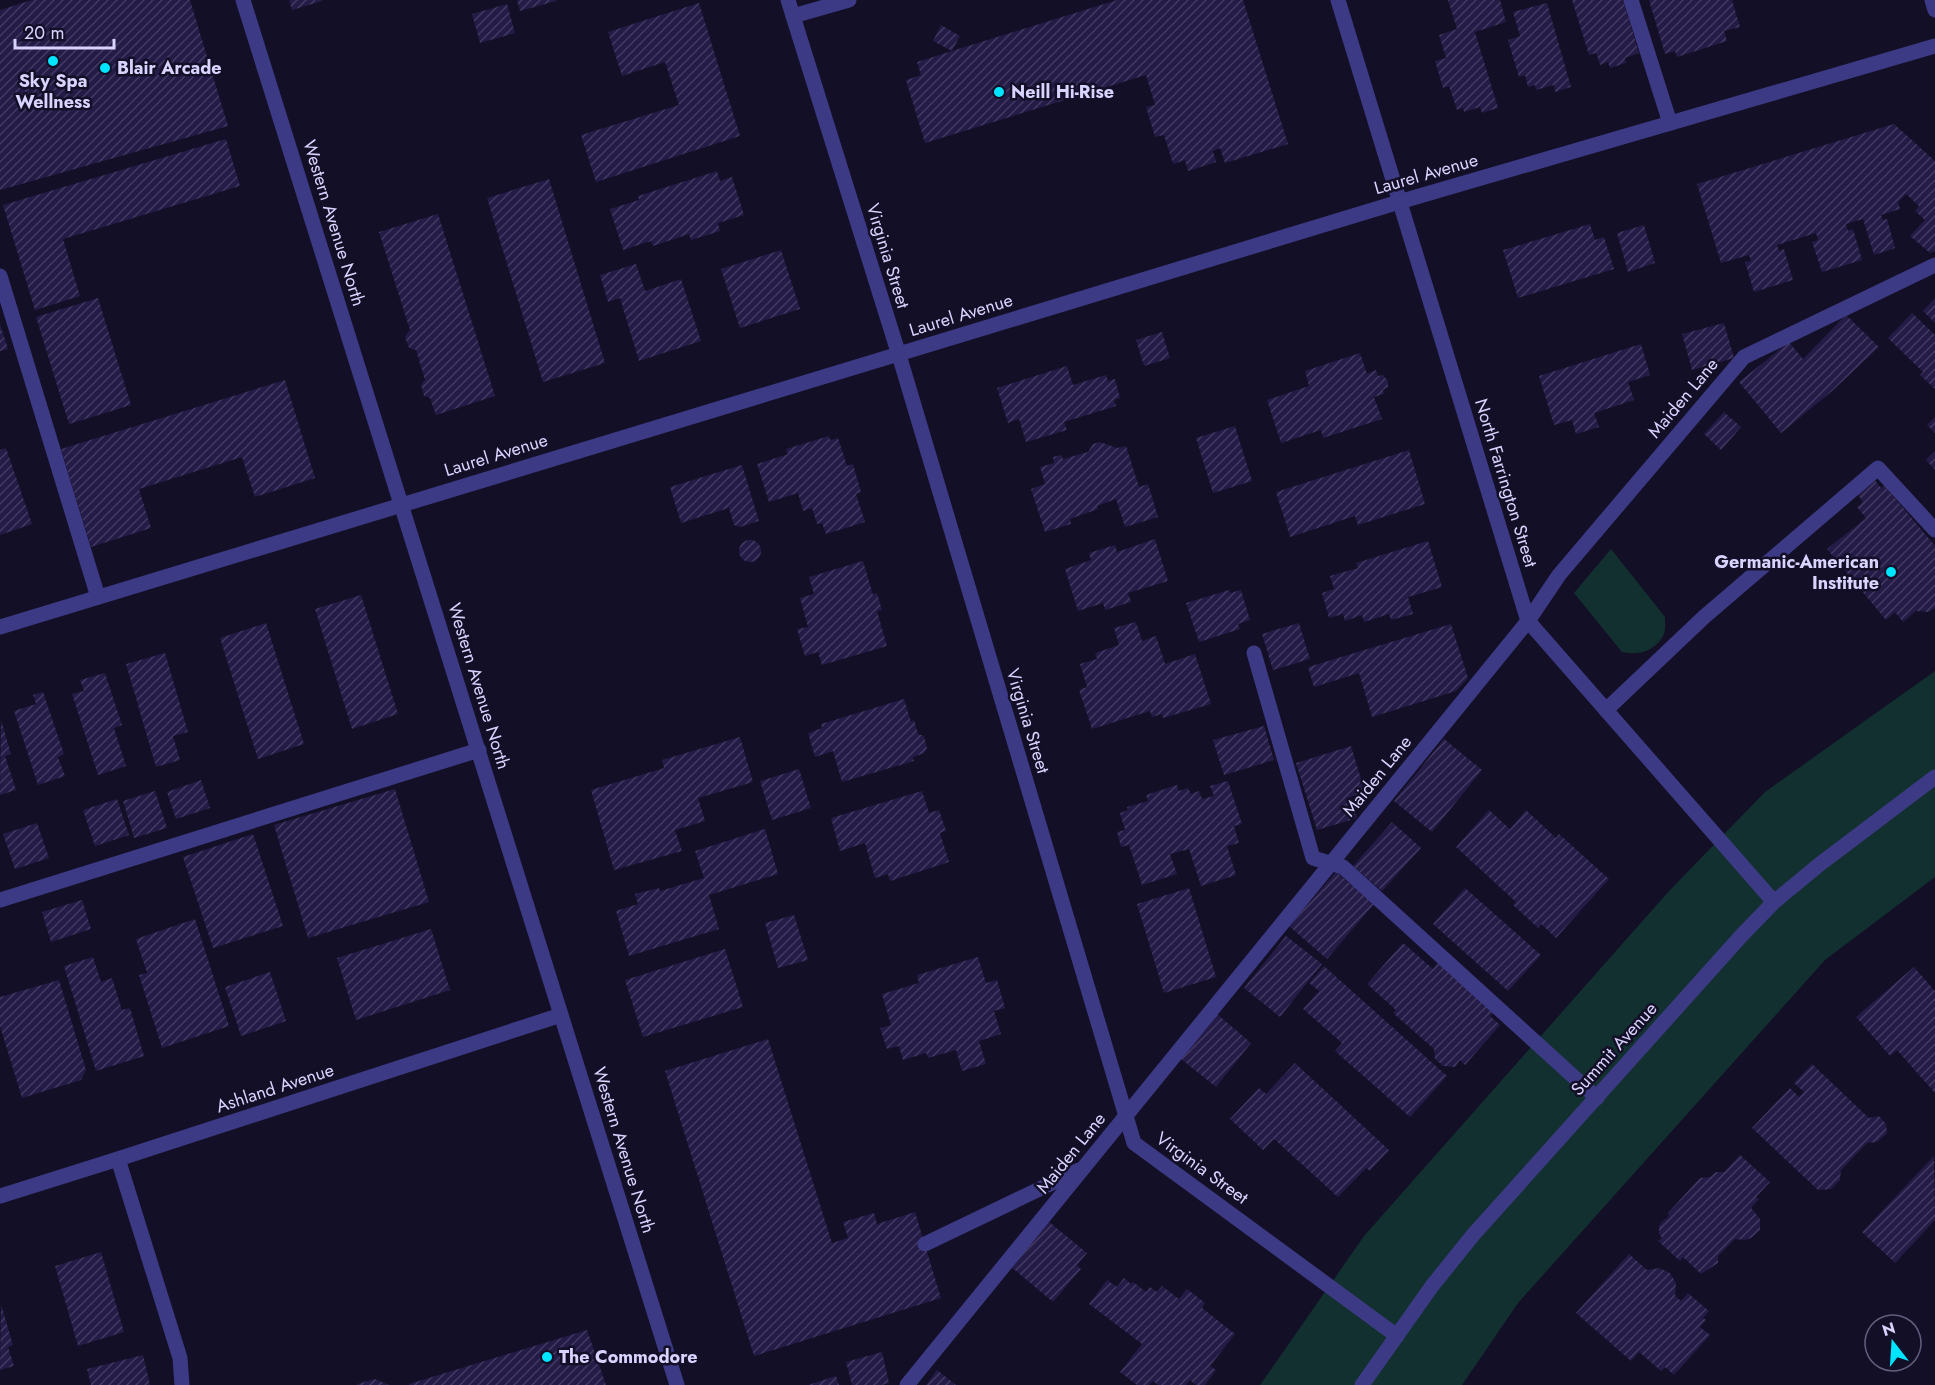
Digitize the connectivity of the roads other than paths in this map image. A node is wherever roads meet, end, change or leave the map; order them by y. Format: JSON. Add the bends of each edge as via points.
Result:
{"nodes":[{"id":1,"x":243,"y":0,"type":"edge"},
{"id":2,"x":788,"y":0,"type":"edge"},
{"id":3,"x":849,"y":0,"type":"edge"},
{"id":4,"x":1338,"y":0,"type":"edge"},
{"id":5,"x":1631,"y":0,"type":"edge"},
{"id":6,"x":1932,"y":0,"type":"edge"},
{"id":7,"x":1935,"y":10,"type":"edge"},
{"id":8,"x":793,"y":16,"type":"junction"},
{"id":9,"x":1935,"y":46,"type":"edge"},
{"id":10,"x":1670,"y":123,"type":"junction"},
{"id":11,"x":1399,"y":202,"type":"junction"},
{"id":12,"x":1935,"y":265,"type":"edge"},
{"id":13,"x":1,"y":283,"type":"edge"},
{"id":14,"x":898,"y":355,"type":"junction"},
{"id":15,"x":402,"y":504,"type":"junction"},
{"id":16,"x":1935,"y":530,"type":"edge"},
{"id":17,"x":98,"y":597,"type":"junction"},
{"id":18,"x":1528,"y":621,"type":"junction"},
{"id":19,"x":0,"y":627,"type":"edge"},
{"id":20,"x":1254,"y":652,"type":"dead end"},
{"id":21,"x":1606,"y":710,"type":"junction"},
{"id":22,"x":479,"y":750,"type":"junction"},
{"id":23,"x":1935,"y":777,"type":"edge"},
{"id":24,"x":1332,"y":864,"type":"junction"},
{"id":25,"x":0,"y":900,"type":"edge"},
{"id":26,"x":1774,"y":902,"type":"junction"},
{"id":27,"x":561,"y":1016,"type":"junction"},
{"id":28,"x":1597,"y":1098,"type":"junction"},
{"id":29,"x":1126,"y":1117,"type":"junction"},
{"id":30,"x":118,"y":1160,"type":"junction"},
{"id":31,"x":1084,"y":1168,"type":"junction"},
{"id":32,"x":0,"y":1196,"type":"edge"},
{"id":33,"x":925,"y":1244,"type":"dead end"},
{"id":34,"x":1397,"y":1336,"type":"junction"},
{"id":35,"x":182,"y":1385,"type":"edge"},
{"id":36,"x":677,"y":1385,"type":"edge"},
{"id":37,"x":907,"y":1385,"type":"edge"},
{"id":38,"x":1362,"y":1385,"type":"edge"}],
"edges":[{"from":1,"to":15,"type":"street","name":"Western Avenue North"},
{"from":2,"to":8,"type":"street","name":"Virginia Street"},
{"from":3,"to":8,"type":"street"},
{"from":4,"to":11,"type":"street","name":"North Farrington Street"},
{"from":5,"to":10,"type":"street"},
{"from":6,"to":7,"type":"street"},
{"from":8,"to":14,"type":"street","name":"Virginia Street"},
{"from":9,"to":10,"type":"street","name":"Laurel Avenue"},
{"from":10,"to":11,"type":"street","name":"Laurel Avenue"},
{"from":11,"to":14,"type":"street","name":"Laurel Avenue"},
{"from":11,"to":18,"type":"street","name":"North Farrington Street"},
{"from":12,"to":18,"type":"street","name":"Maiden Lane","via":[[1744,357],[1559,575]]},
{"from":13,"to":17,"type":"street"},
{"from":14,"to":15,"type":"street","name":"Laurel Avenue"},
{"from":14,"to":29,"type":"street","name":"Virginia Street"},
{"from":15,"to":17,"type":"street","name":"Laurel Avenue"},
{"from":15,"to":22,"type":"street","name":"Western Avenue North"},
{"from":16,"to":21,"type":"street","via":[[1878,468],[1704,617]]},
{"from":17,"to":19,"type":"street","name":"Laurel Avenue"},
{"from":18,"to":21,"type":"street","name":"North Farrington Street"},
{"from":18,"to":24,"type":"street","name":"Maiden Lane"},
{"from":20,"to":24,"type":"street","via":[[1313,858]]},
{"from":21,"to":26,"type":"street","name":"North Farrington Street"},
{"from":22,"to":25,"type":"street"},
{"from":22,"to":27,"type":"street","name":"Western Avenue North"},
{"from":23,"to":26,"type":"street","name":"Summit Avenue"},
{"from":24,"to":28,"type":"street","via":[[1343,867]]},
{"from":24,"to":29,"type":"street","name":"Maiden Lane"},
{"from":26,"to":28,"type":"street","name":"Summit Avenue"},
{"from":27,"to":30,"type":"street","name":"Ashland Avenue"},
{"from":27,"to":36,"type":"street","name":"Western Avenue North"},
{"from":28,"to":34,"type":"street","name":"Summit Avenue","via":[[1473,1234]]},
{"from":29,"to":31,"type":"street","name":"Maiden Lane"},
{"from":29,"to":34,"type":"street","name":"Virginia Street","via":[[1134,1143]]},
{"from":30,"to":32,"type":"street","name":"Ashland Avenue"},
{"from":30,"to":35,"type":"street","via":[[180,1358]]},
{"from":31,"to":33,"type":"street"},
{"from":31,"to":37,"type":"street","name":"Maiden Lane"},
{"from":34,"to":38,"type":"street","name":"Summit Avenue"}]}
